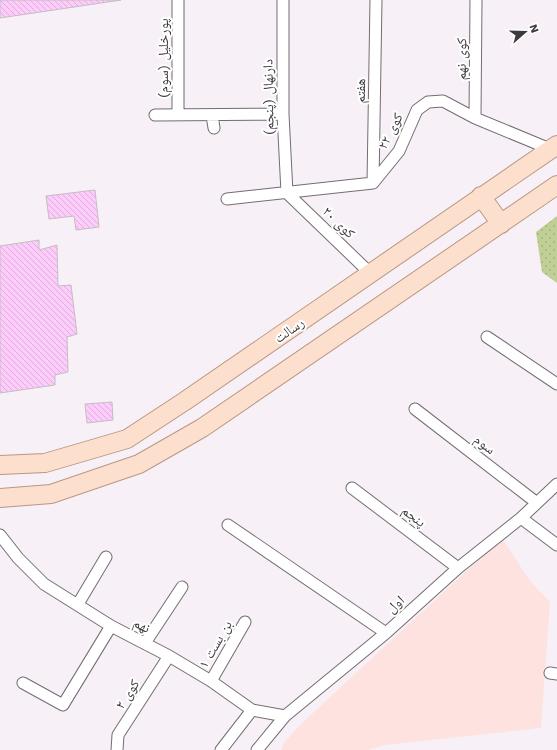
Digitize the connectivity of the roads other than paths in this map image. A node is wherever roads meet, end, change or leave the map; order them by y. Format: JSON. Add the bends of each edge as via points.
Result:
{"nodes":[{"id":1,"x":178,"y":0,"type":"edge"},
{"id":2,"x":283,"y":0,"type":"edge"},
{"id":3,"x":376,"y":0,"type":"edge"},
{"id":4,"x":476,"y":0,"type":"edge"},
{"id":5,"x":283,"y":114,"type":"junction"},
{"id":6,"x":178,"y":115,"type":"junction"},
{"id":7,"x":212,"y":115,"type":"junction"},
{"id":8,"x":155,"y":116,"type":"dead end"},
{"id":9,"x":475,"y":118,"type":"junction"},
{"id":10,"x":214,"y":128,"type":"dead end"},
{"id":11,"x":554,"y":147,"type":"edge"},
{"id":12,"x":373,"y":183,"type":"junction"},
{"id":13,"x":557,"y":185,"type":"edge"},
{"id":14,"x":287,"y":193,"type":"junction"},
{"id":15,"x":481,"y":196,"type":"junction"},
{"id":16,"x":227,"y":199,"type":"dead end"},
{"id":17,"x":501,"y":224,"type":"junction"},
{"id":18,"x":370,"y":274,"type":"junction"},
{"id":19,"x":487,"y":337,"type":"dead end"},
{"id":20,"x":557,"y":384,"type":"edge"},
{"id":21,"x":415,"y":409,"type":"dead end"},
{"id":22,"x":0,"y":464,"type":"edge"},
{"id":23,"x":557,"y":484,"type":"edge"},
{"id":24,"x":352,"y":488,"type":"dead end"},
{"id":25,"x":0,"y":498,"type":"edge"},
{"id":26,"x":537,"y":503,"type":"junction"},
{"id":27,"x":521,"y":518,"type":"junction"},
{"id":28,"x":228,"y":525,"type":"dead end"},
{"id":29,"x":0,"y":535,"type":"edge"},
{"id":30,"x":557,"y":545,"type":"edge"},
{"id":31,"x":106,"y":557,"type":"dead end"},
{"id":32,"x":458,"y":568,"type":"junction"},
{"id":33,"x":182,"y":586,"type":"dead end"},
{"id":34,"x":78,"y":604,"type":"junction"},
{"id":35,"x":245,"y":622,"type":"dead end"},
{"id":36,"x":111,"y":626,"type":"junction"},
{"id":37,"x":386,"y":633,"type":"junction"},
{"id":38,"x":145,"y":643,"type":"junction"},
{"id":39,"x":169,"y":656,"type":"junction"},
{"id":40,"x":211,"y":681,"type":"junction"},
{"id":41,"x":23,"y":683,"type":"dead end"},
{"id":42,"x":252,"y":710,"type":"junction"},
{"id":43,"x":286,"y":716,"type":"junction"},
{"id":44,"x":117,"y":750,"type":"edge"},
{"id":45,"x":221,"y":750,"type":"edge"},
{"id":46,"x":257,"y":750,"type":"edge"}],
"edges":[{"from":1,"to":6,"type":"street","name":"پورخلیل (سوم)"},
{"from":2,"to":5,"type":"street","name":"دارنهال (پنجم)"},
{"from":3,"to":12,"type":"street","name":"هفتم"},
{"from":4,"to":9,"type":"street","name":"کوی نهم"},
{"from":5,"to":7,"type":"street"},
{"from":5,"to":14,"type":"street","name":"دارنهال (پنجم)"},
{"from":6,"to":7,"type":"street"},
{"from":6,"to":8,"type":"street"},
{"from":7,"to":10,"type":"street"},
{"from":9,"to":11,"type":"street","name":"کوی ۲۲"},
{"from":9,"to":12,"type":"street","name":"کوی ۲۲","via":[[443,101],[428,102],[417,110],[399,151]]},
{"from":11,"to":15,"type":"main road","name":"رسالت"},
{"from":12,"to":14,"type":"street"},
{"from":13,"to":17,"type":"main road"},
{"from":14,"to":16,"type":"street"},
{"from":14,"to":18,"type":"street","name":"کوی ۲۰"},
{"from":15,"to":17,"type":"main road"},
{"from":15,"to":18,"type":"main road","name":"رسالت"},
{"from":17,"to":25,"type":"main road","via":[[202,428],[139,464],[51,494]]},
{"from":18,"to":22,"type":"main road","name":"رسالت","via":[[127,439],[45,463]]},
{"from":19,"to":20,"type":"street"},
{"from":21,"to":26,"type":"street","name":"سوم"},
{"from":23,"to":26,"type":"street","name":"اول"},
{"from":24,"to":32,"type":"street","name":"پنجم"},
{"from":26,"to":27,"type":"street","name":"اول"},
{"from":27,"to":30,"type":"street"},
{"from":27,"to":32,"type":"street","name":"اول"},
{"from":28,"to":37,"type":"street"},
{"from":29,"to":34,"type":"street","name":"نهم","via":[[44,584]]},
{"from":31,"to":34,"type":"street"},
{"from":32,"to":37,"type":"street","name":"اول"},
{"from":33,"to":38,"type":"street"},
{"from":34,"to":36,"type":"street","name":"نهم"},
{"from":35,"to":40,"type":"street","name":"بن بست ۱"},
{"from":36,"to":38,"type":"street","name":"نهم"},
{"from":36,"to":41,"type":"street","via":[[63,705]]},
{"from":37,"to":43,"type":"street","name":"اول"},
{"from":38,"to":39,"type":"street","name":"نهم"},
{"from":39,"to":40,"type":"street","name":"نهم"},
{"from":39,"to":44,"type":"street","name":"کوی ۲","via":[[118,735]]},
{"from":40,"to":42,"type":"street","name":"نهم"},
{"from":42,"to":43,"type":"street","name":"نهم"},
{"from":42,"to":45,"type":"street"},
{"from":43,"to":46,"type":"street","name":"اول"}]}
